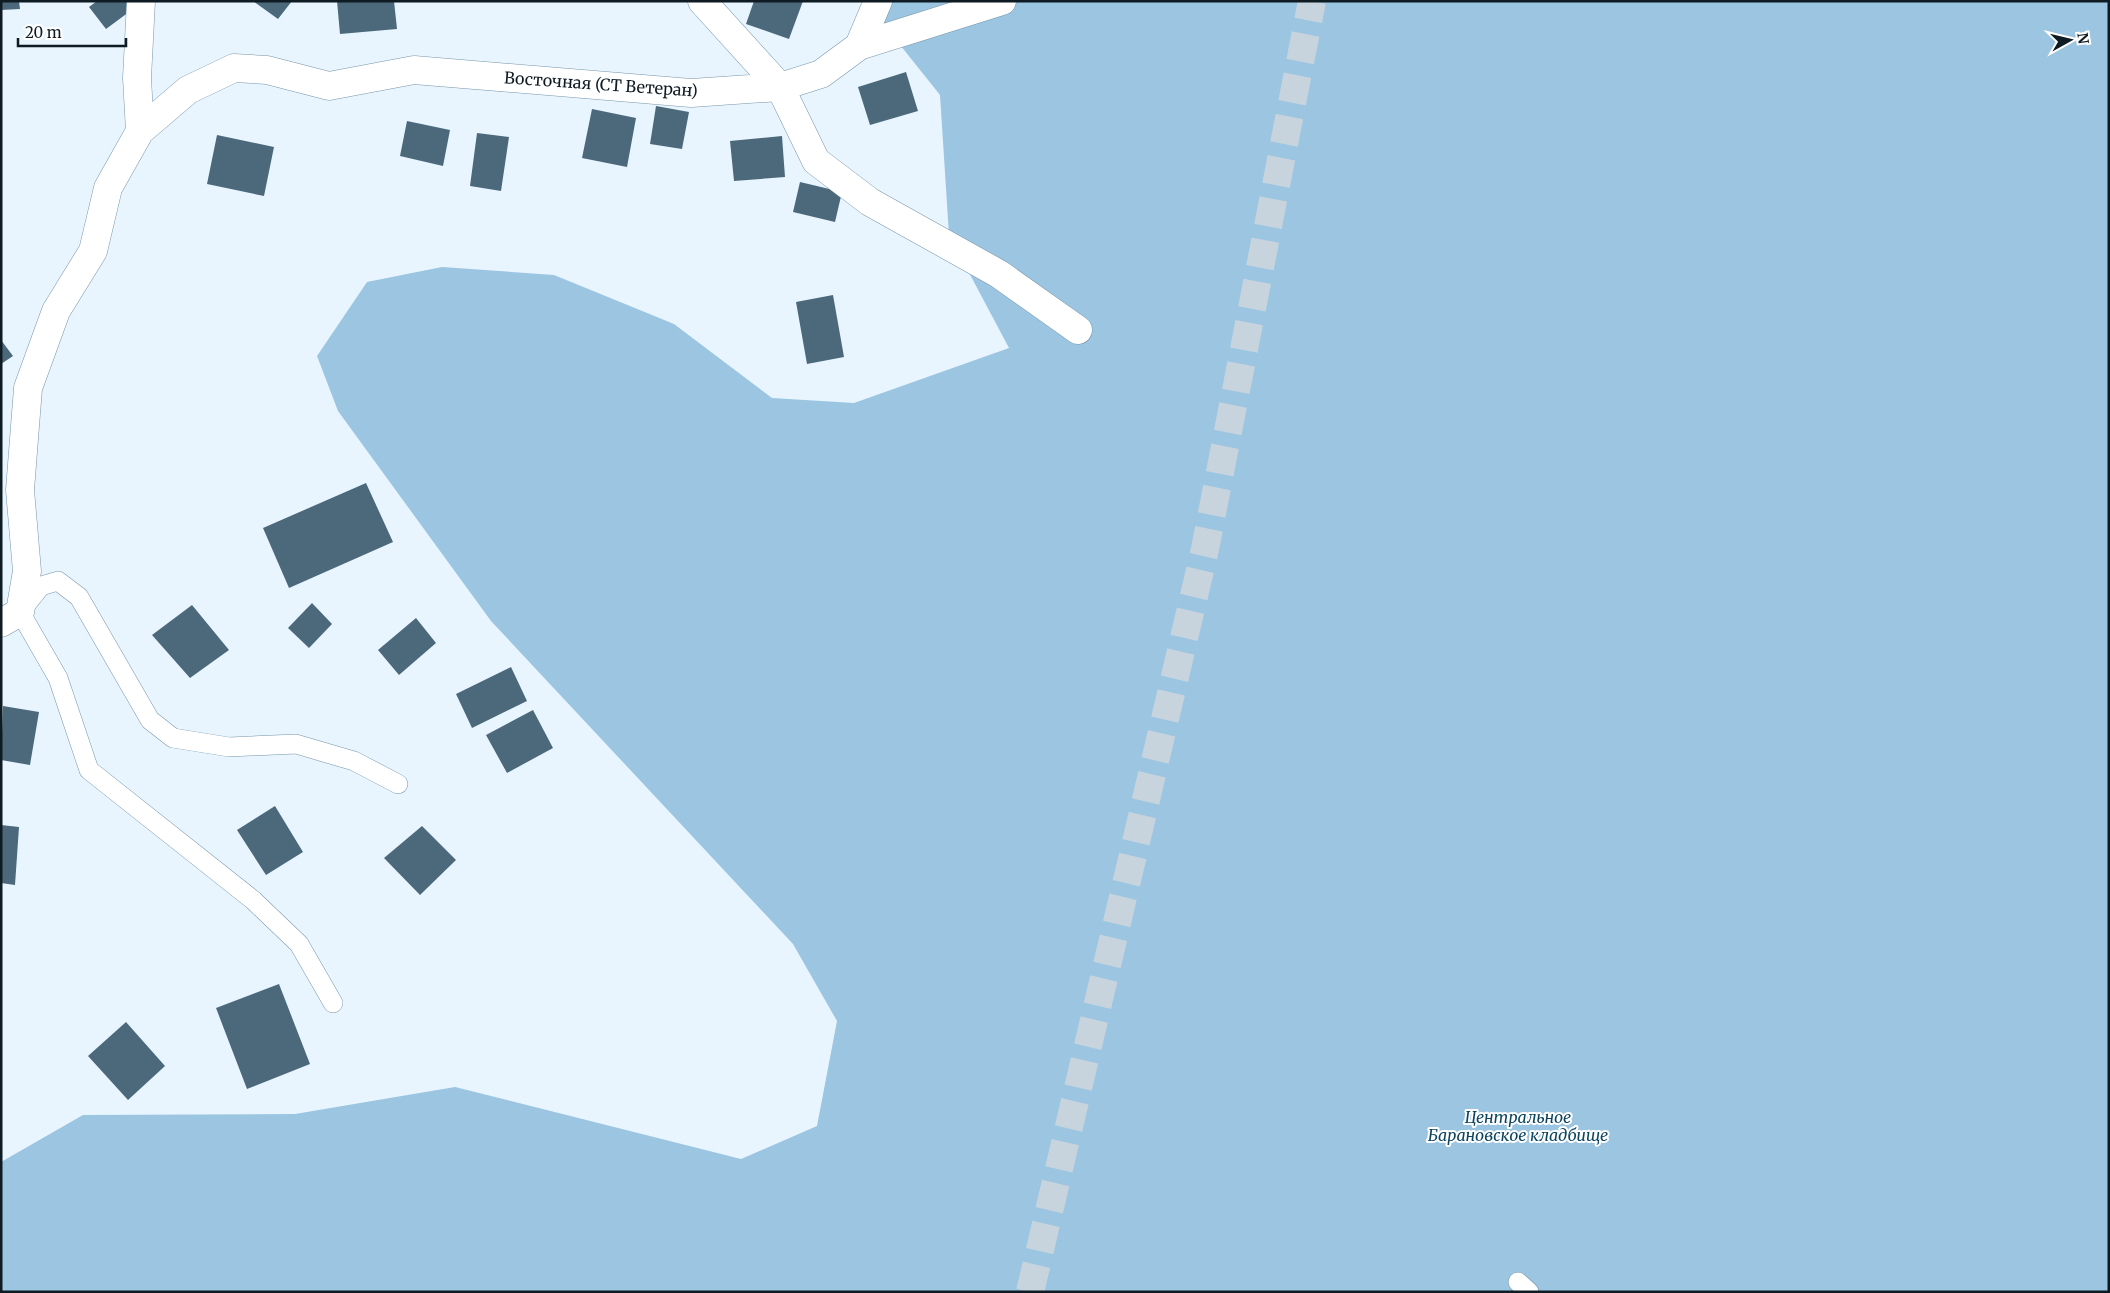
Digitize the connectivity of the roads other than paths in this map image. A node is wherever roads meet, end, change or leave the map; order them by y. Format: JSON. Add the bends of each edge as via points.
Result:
{"nodes":[{"id":1,"x":141,"y":1,"type":"edge"},
{"id":2,"x":702,"y":1,"type":"edge"},
{"id":3,"x":878,"y":1,"type":"edge"},
{"id":4,"x":1002,"y":1,"type":"edge"},
{"id":5,"x":859,"y":46,"type":"junction"},
{"id":6,"x":780,"y":87,"type":"junction"},
{"id":7,"x":140,"y":130,"type":"junction"},
{"id":8,"x":1078,"y":330,"type":"dead end"},
{"id":9,"x":11,"y":485,"type":"edge"},
{"id":10,"x":10,"y":617,"type":"edge"},
{"id":11,"x":398,"y":784,"type":"dead end"},
{"id":12,"x":333,"y":1003,"type":"dead end"}],
"edges":[{"from":1,"to":7,"type":"street","via":[[137,78]]},
{"from":2,"to":6,"type":"street"},
{"from":3,"to":5,"type":"street"},
{"from":4,"to":5,"type":"street"},
{"from":5,"to":6,"type":"street","name":"Восточная (СТ Ветеран)","via":[[821,74]]},
{"from":6,"to":7,"type":"street","name":"Восточная (СТ Ветеран)","via":[[691,93],[414,70],[329,86],[267,70],[234,68],[188,90]]},
{"from":6,"to":8,"type":"street","via":[[816,161],[870,202],[999,274]]},
{"from":7,"to":9,"type":"street","via":[[108,188],[93,251],[56,311],[28,388]]},
{"from":9,"to":10,"type":"street","via":[[27,571]]},
{"from":10,"to":11,"type":"lane","via":[[41,586],[58,582],[79,597],[150,720],[173,738],[229,747],[296,744],[354,761]]},
{"from":10,"to":12,"type":"lane","via":[[58,678],[89,770],[254,900],[299,944]]}]}
